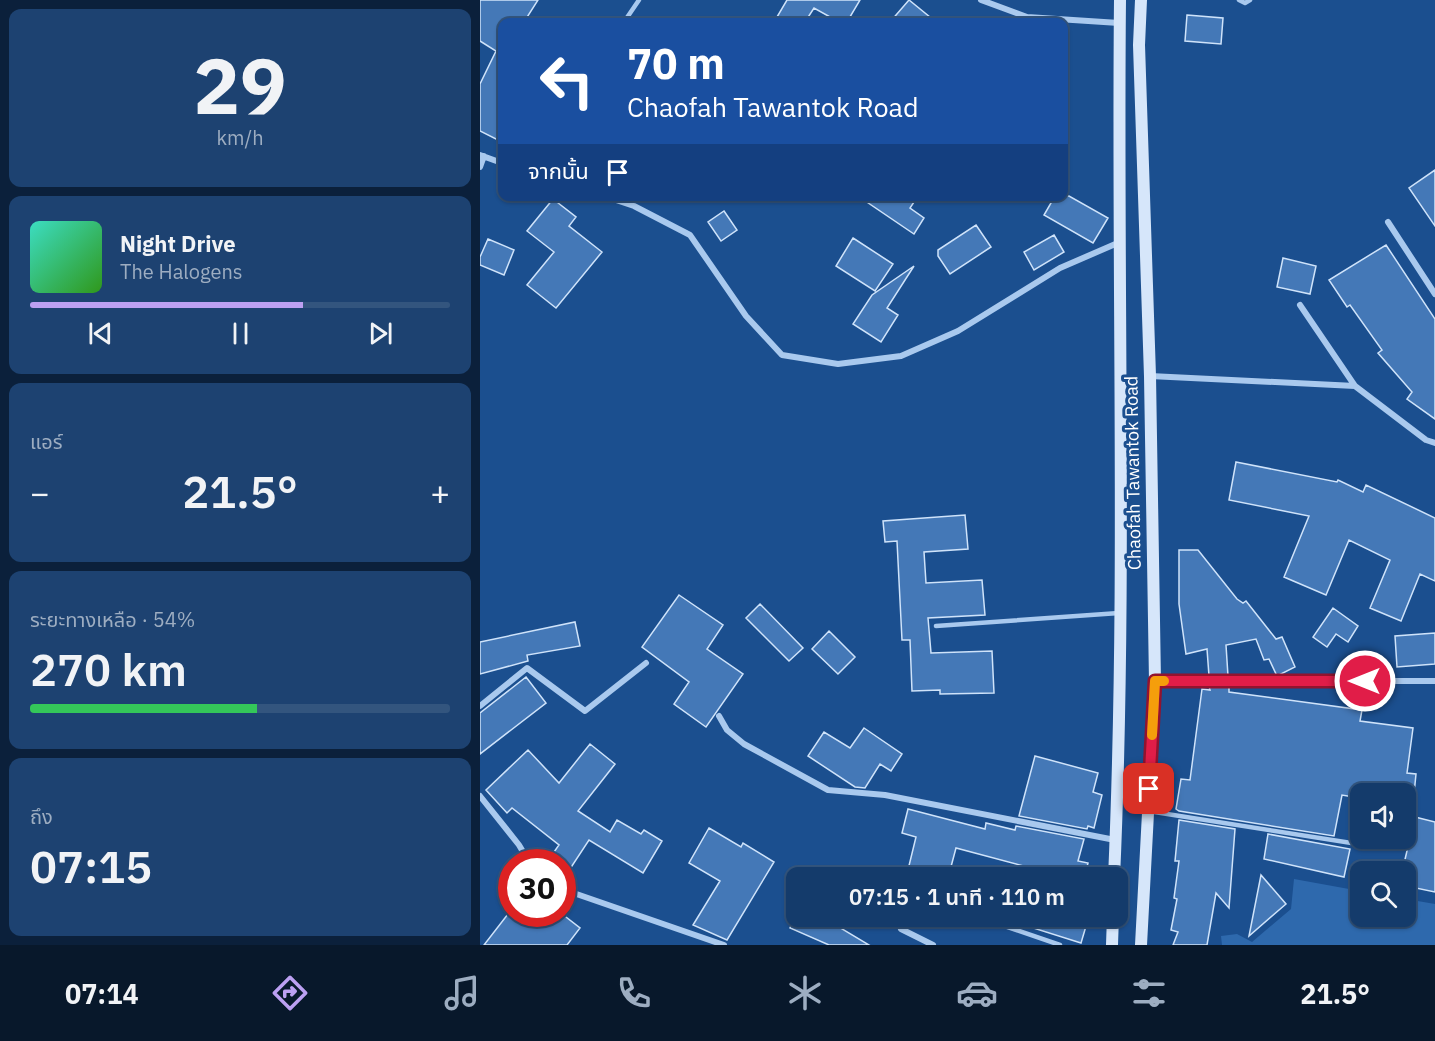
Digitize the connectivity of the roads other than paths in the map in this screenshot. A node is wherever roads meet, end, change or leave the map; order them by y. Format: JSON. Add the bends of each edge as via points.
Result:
{"nodes":[{"id":1,"x":639,"y":0,"type":"edge"},
{"id":2,"x":981,"y":0,"type":"edge"},
{"id":3,"x":1120,"y":0,"type":"edge"},
{"id":4,"x":1141,"y":0,"type":"edge"},
{"id":5,"x":1239,"y":0,"type":"edge"},
{"id":6,"x":1250,"y":0,"type":"edge"},
{"id":7,"x":627,"y":18,"type":"edge"},
{"id":8,"x":1042,"y":18,"type":"edge"},
{"id":9,"x":1068,"y":20,"type":"edge"},
{"id":10,"x":1119,"y":23,"type":"junction"},
{"id":11,"x":482,"y":155,"type":"edge"},
{"id":12,"x":498,"y":161,"type":"edge"},
{"id":13,"x":480,"y":167,"type":"edge"},
{"id":14,"x":619,"y":201,"type":"edge"},
{"id":15,"x":1388,"y":222,"type":"dead end"},
{"id":16,"x":1120,"y":242,"type":"junction"},
{"id":17,"x":1435,"y":294,"type":"edge"},
{"id":18,"x":1300,"y":304,"type":"dead end"},
{"id":19,"x":1150,"y":376,"type":"junction"},
{"id":20,"x":1355,"y":386,"type":"junction"},
{"id":21,"x":1435,"y":443,"type":"edge"},
{"id":22,"x":1120,"y":613,"type":"junction"},
{"id":23,"x":936,"y":626,"type":"dead end"},
{"id":24,"x":646,"y":663,"type":"dead end"},
{"id":25,"x":1155,"y":681,"type":"junction"},
{"id":26,"x":1435,"y":681,"type":"edge"},
{"id":27,"x":480,"y":706,"type":"edge"},
{"id":28,"x":719,"y":716,"type":"dead end"},
{"id":29,"x":480,"y":796,"type":"edge"},
{"id":30,"x":1148,"y":811,"type":"junction"},
{"id":31,"x":1116,"y":840,"type":"junction"},
{"id":32,"x":1350,"y":843,"type":"edge"},
{"id":33,"x":521,"y":849,"type":"edge"},
{"id":34,"x":1115,"y":867,"type":"edge"},
{"id":35,"x":576,"y":894,"type":"edge"},
{"id":36,"x":1007,"y":927,"type":"edge"},
{"id":37,"x":1113,"y":927,"type":"edge"},
{"id":38,"x":901,"y":929,"type":"dead end"},
{"id":39,"x":724,"y":945,"type":"edge"},
{"id":40,"x":933,"y":945,"type":"edge"},
{"id":41,"x":1060,"y":945,"type":"edge"},
{"id":42,"x":1112,"y":945,"type":"edge"},
{"id":43,"x":1141,"y":945,"type":"edge"}],
"edges":[{"from":1,"to":7,"type":"lane"},
{"from":2,"to":8,"type":"street","via":[[1027,17]]},
{"from":3,"to":10,"type":"main road","name":"Chaofah Tawantok Road"},
{"from":4,"to":19,"type":"main road","name":"Chaofah Tawantok Road","via":[[1139,45]]},
{"from":5,"to":6,"type":"lane"},
{"from":9,"to":10,"type":"street"},
{"from":10,"to":16,"type":"main road","name":"Chaofah Tawantok Road"},
{"from":11,"to":12,"type":"street"},
{"from":11,"to":13,"type":"street"},
{"from":14,"to":16,"type":"street","via":[[690,235],[746,316],[782,355],[838,364],[901,356],[920,348],[958,331],[1060,268]]},
{"from":15,"to":17,"type":"street"},
{"from":16,"to":22,"type":"main road","name":"Chaofah Tawantok Road"},
{"from":18,"to":20,"type":"street"},
{"from":19,"to":20,"type":"street"},
{"from":19,"to":25,"type":"main road","name":"Chaofah Tawantok Road"},
{"from":20,"to":21,"type":"street"},
{"from":22,"to":23,"type":"lane"},
{"from":22,"to":31,"type":"main road","name":"Chaofah Tawantok Road"},
{"from":24,"to":27,"type":"street","via":[[585,711],[527,668]]},
{"from":25,"to":26,"type":"street"},
{"from":25,"to":30,"type":"main road","name":"Chaofah Tawantok Road"},
{"from":28,"to":31,"type":"street","via":[[727,730],[744,744],[828,790],[885,795]]},
{"from":29,"to":33,"type":"street"},
{"from":30,"to":32,"type":"lane"},
{"from":30,"to":43,"type":"main road","name":"Chaofah Tawantok Road"},
{"from":31,"to":34,"type":"main road","name":"Chaofah Tawantok Road"},
{"from":35,"to":39,"type":"street"},
{"from":36,"to":41,"type":"lane"},
{"from":37,"to":42,"type":"main road"},
{"from":38,"to":40,"type":"street"}]}
